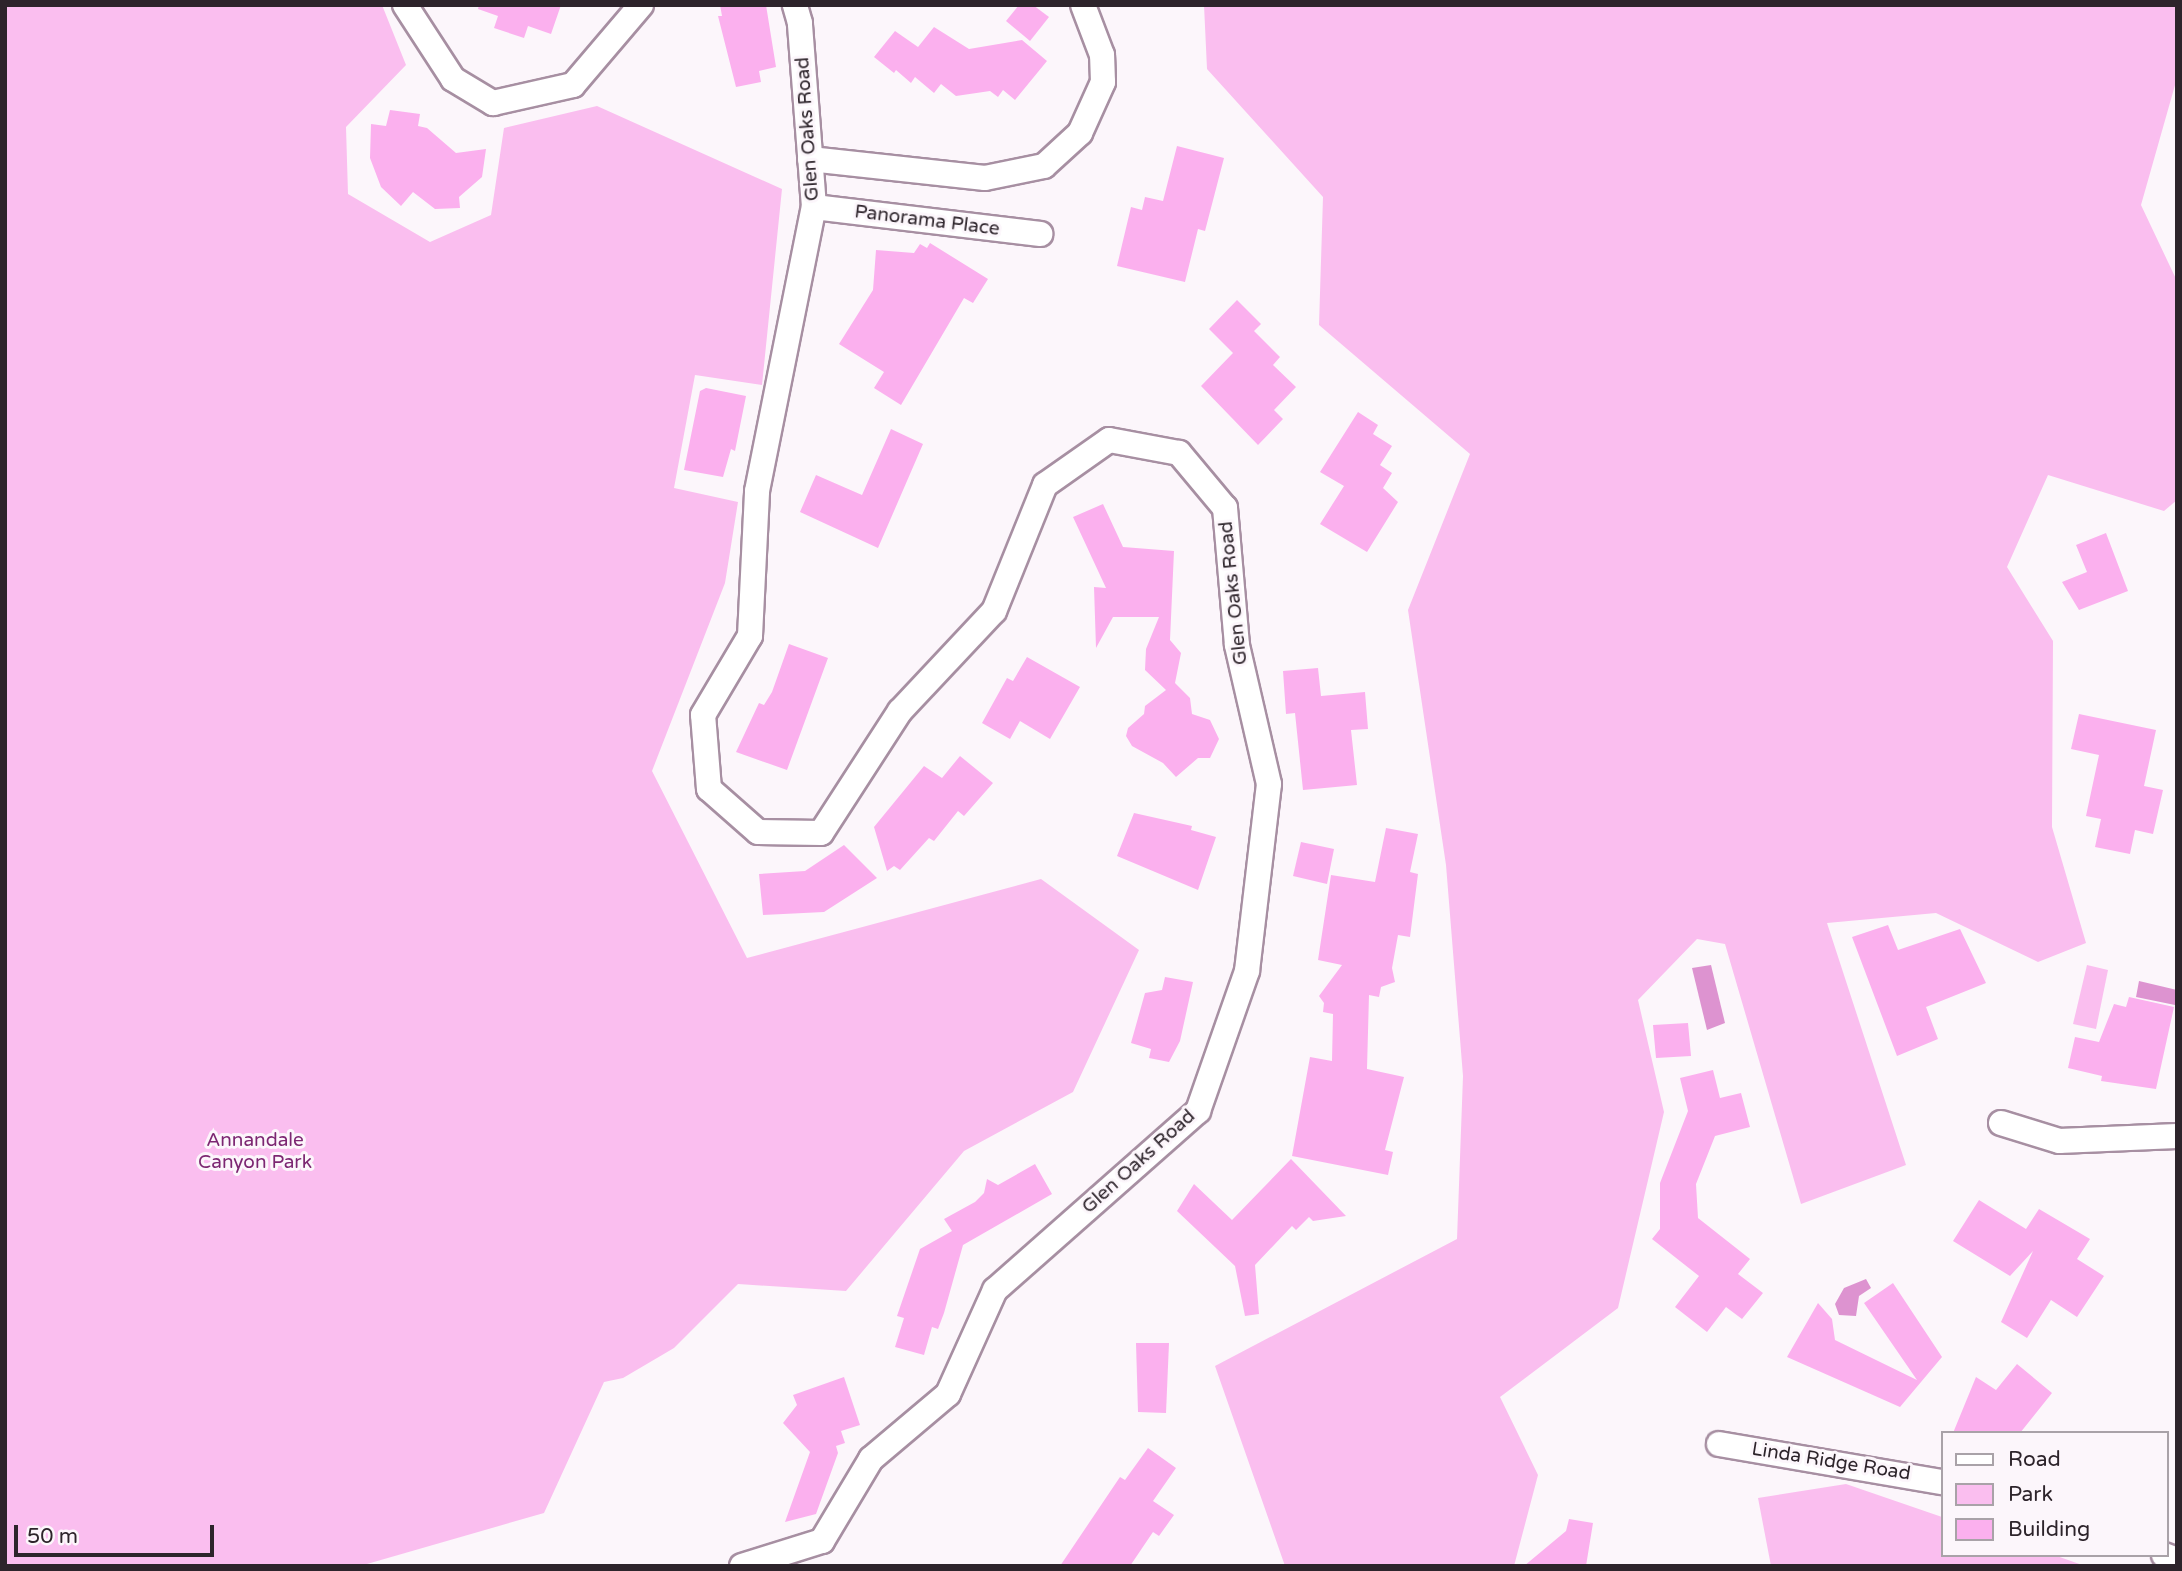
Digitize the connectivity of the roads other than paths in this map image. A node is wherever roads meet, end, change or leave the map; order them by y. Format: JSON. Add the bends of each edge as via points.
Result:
{"nodes":[{"id":1,"x":405,"y":5,"type":"edge"},
{"id":2,"x":641,"y":5,"type":"edge"},
{"id":3,"x":795,"y":5,"type":"edge"},
{"id":4,"x":1083,"y":5,"type":"edge"},
{"id":5,"x":810,"y":159,"type":"junction"},
{"id":6,"x":814,"y":207,"type":"junction"},
{"id":7,"x":1040,"y":234,"type":"dead end"},
{"id":8,"x":2001,"y":1124,"type":"dead end"},
{"id":9,"x":2177,"y":1136,"type":"edge"},
{"id":10,"x":1719,"y":1444,"type":"dead end"},
{"id":11,"x":1940,"y":1482,"type":"edge"},
{"id":12,"x":742,"y":1566,"type":"edge"}],
"edges":[{"from":1,"to":2,"type":"street","via":[[453,79],[493,103],[573,85]]},
{"from":3,"to":5,"type":"street","name":"Glen Oaks Road"},
{"from":4,"to":5,"type":"street","via":[[1101,55],[1103,82],[1080,133],[1044,166],[985,177]]},
{"from":5,"to":6,"type":"street","name":"Glen Oaks Road"},
{"from":6,"to":7,"type":"street","name":"Panorama Place"},
{"from":6,"to":12,"type":"street","name":"Glen Oaks Road","via":[[757,491],[750,636],[703,715],[709,789],[758,832],[821,833],[900,711],[994,611],[1045,485],[1109,440],[1179,453],[1225,508],[1237,645],[1269,784],[1247,971],[1198,1111],[995,1290],[948,1394],[872,1459],[822,1541]]},
{"from":8,"to":9,"type":"street","via":[[2059,1141]]},
{"from":10,"to":11,"type":"street","name":"Linda Ridge Road"}]}
